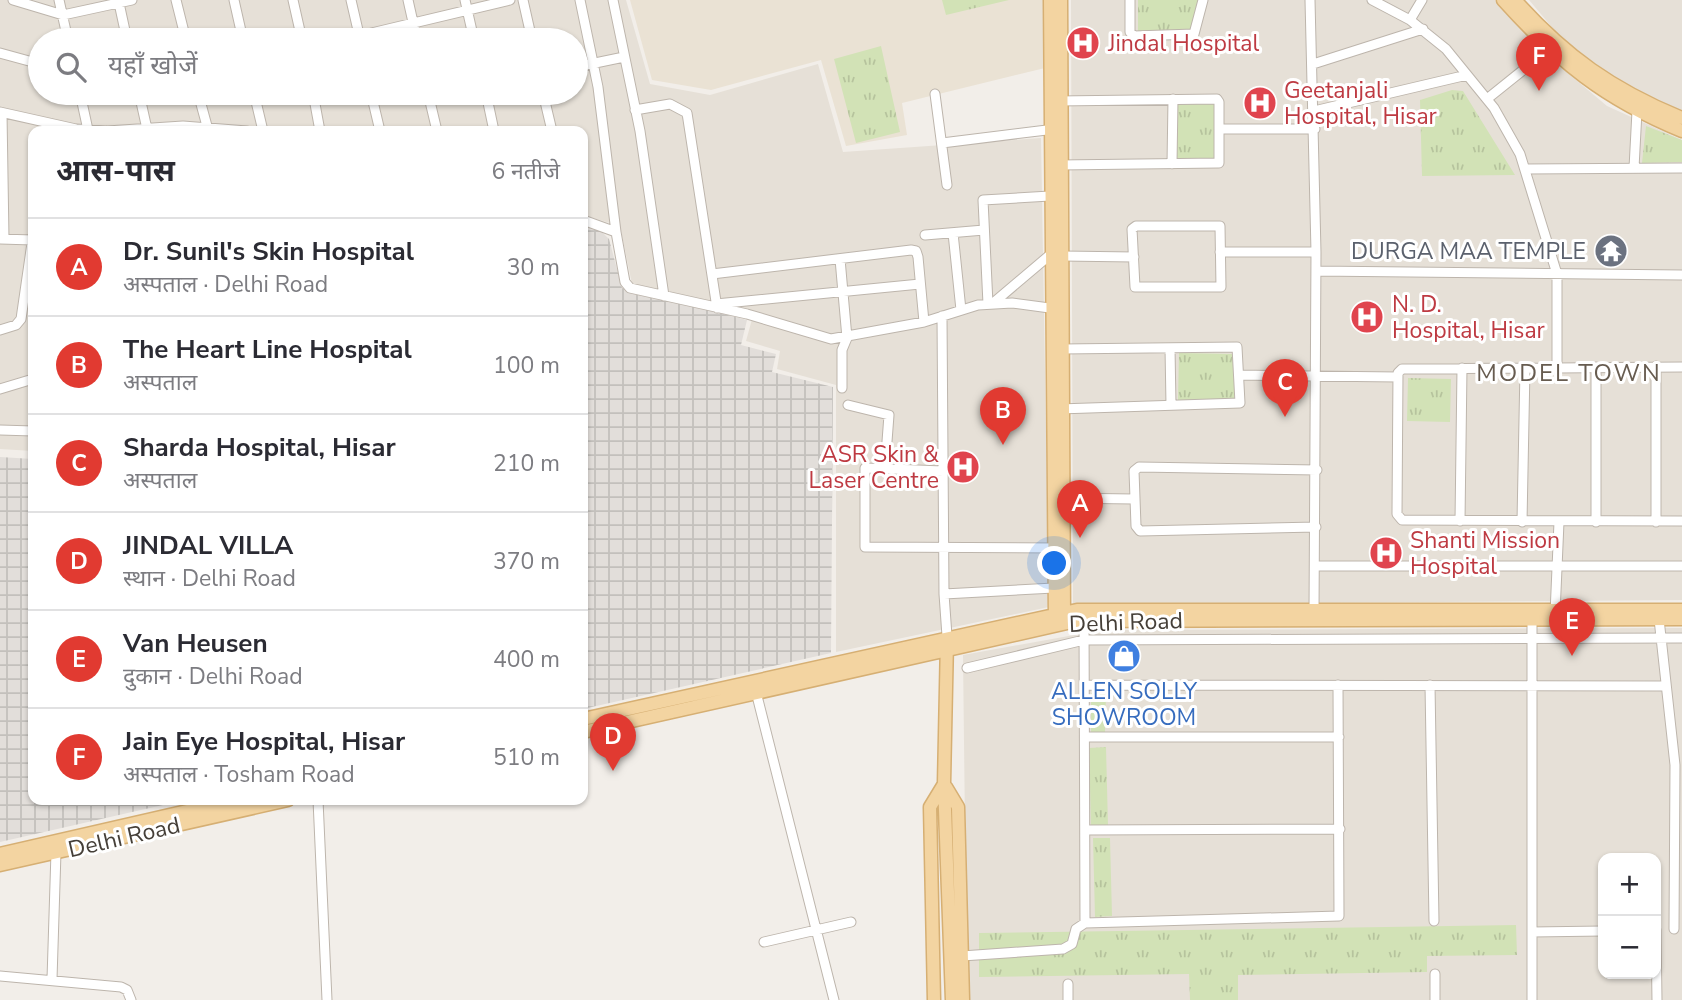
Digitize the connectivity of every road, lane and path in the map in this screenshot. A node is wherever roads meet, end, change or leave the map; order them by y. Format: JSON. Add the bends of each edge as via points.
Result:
{"nodes":[{"id":1,"x":14,"y":0,"type":"edge"},
{"id":2,"x":59,"y":0,"type":"edge"},
{"id":3,"x":132,"y":0,"type":"edge"},
{"id":4,"x":176,"y":0,"type":"edge"},
{"id":5,"x":234,"y":0,"type":"edge"},
{"id":6,"x":293,"y":0,"type":"edge"},
{"id":7,"x":351,"y":0,"type":"edge"},
{"id":8,"x":408,"y":0,"type":"edge"},
{"id":9,"x":510,"y":0,"type":"edge"},
{"id":10,"x":523,"y":0,"type":"edge"},
{"id":11,"x":580,"y":0,"type":"edge"},
{"id":12,"x":613,"y":0,"type":"edge"},
{"id":13,"x":1050,"y":0,"type":"edge"},
{"id":14,"x":1061,"y":0,"type":"edge"},
{"id":15,"x":1130,"y":0,"type":"edge"},
{"id":16,"x":1203,"y":0,"type":"edge"},
{"id":17,"x":1310,"y":0,"type":"edge"},
{"id":18,"x":1372,"y":0,"type":"edge"},
{"id":19,"x":1422,"y":0,"type":"edge"},
{"id":20,"x":1503,"y":0,"type":"edge"},
{"id":21,"x":1515,"y":0,"type":"edge"},
{"id":22,"x":119,"y":3,"type":"junction"},
{"id":23,"x":466,"y":5,"type":"edge"},
{"id":24,"x":62,"y":15,"type":"junction"},
{"id":25,"x":1410,"y":20,"type":"junction"},
{"id":26,"x":413,"y":23,"type":"junction"},
{"id":27,"x":65,"y":28,"type":"edge"},
{"id":28,"x":124,"y":28,"type":"edge"},
{"id":29,"x":183,"y":28,"type":"edge"},
{"id":30,"x":240,"y":28,"type":"edge"},
{"id":31,"x":299,"y":28,"type":"edge"},
{"id":32,"x":357,"y":28,"type":"edge"},
{"id":33,"x":395,"y":28,"type":"edge"},
{"id":34,"x":414,"y":28,"type":"edge"},
{"id":35,"x":471,"y":28,"type":"edge"},
{"id":36,"x":529,"y":28,"type":"edge"},
{"id":37,"x":586,"y":28,"type":"edge"},
{"id":38,"x":1423,"y":29,"type":"junction"},
{"id":39,"x":588,"y":39,"type":"edge"},
{"id":40,"x":1548,"y":50,"type":"junction"},
{"id":41,"x":0,"y":53,"type":"edge"},
{"id":42,"x":624,"y":57,"type":"junction"},
{"id":43,"x":28,"y":61,"type":"edge"},
{"id":44,"x":593,"y":63,"type":"junction"},
{"id":45,"x":588,"y":64,"type":"edge"},
{"id":46,"x":1313,"y":64,"type":"junction"},
{"id":47,"x":1467,"y":75,"type":"junction"},
{"id":48,"x":935,"y":94,"type":"dead end"},
{"id":49,"x":1173,"y":99,"type":"junction"},
{"id":50,"x":1487,"y":99,"type":"junction"},
{"id":51,"x":1056,"y":101,"type":"junction"},
{"id":52,"x":83,"y":105,"type":"edge"},
{"id":53,"x":142,"y":105,"type":"edge"},
{"id":54,"x":201,"y":105,"type":"edge"},
{"id":55,"x":257,"y":105,"type":"edge"},
{"id":56,"x":315,"y":105,"type":"edge"},
{"id":57,"x":374,"y":105,"type":"edge"},
{"id":58,"x":431,"y":105,"type":"edge"},
{"id":59,"x":488,"y":105,"type":"edge"},
{"id":60,"x":546,"y":105,"type":"edge"},
{"id":61,"x":635,"y":110,"type":"junction"},
{"id":62,"x":1314,"y":111,"type":"junction"},
{"id":63,"x":1637,"y":111,"type":"junction"},
{"id":64,"x":1,"y":113,"type":"edge"},
{"id":65,"x":1681,"y":121,"type":"edge"},
{"id":66,"x":43,"y":126,"type":"edge"},
{"id":67,"x":87,"y":126,"type":"edge"},
{"id":68,"x":146,"y":126,"type":"edge"},
{"id":69,"x":207,"y":126,"type":"edge"},
{"id":70,"x":262,"y":126,"type":"edge"},
{"id":71,"x":319,"y":126,"type":"edge"},
{"id":72,"x":379,"y":126,"type":"edge"},
{"id":73,"x":436,"y":126,"type":"edge"},
{"id":74,"x":493,"y":126,"type":"edge"},
{"id":75,"x":551,"y":126,"type":"edge"},
{"id":76,"x":1056,"y":129,"type":"junction"},
{"id":77,"x":1315,"y":129,"type":"junction"},
{"id":78,"x":1219,"y":130,"type":"junction"},
{"id":79,"x":942,"y":143,"type":"junction"},
{"id":80,"x":1172,"y":164,"type":"junction"},
{"id":81,"x":1056,"y":165,"type":"junction"},
{"id":82,"x":1634,"y":168,"type":"junction"},
{"id":83,"x":1682,"y":168,"type":"edge"},
{"id":84,"x":1525,"y":169,"type":"junction"},
{"id":85,"x":947,"y":185,"type":"dead end"},
{"id":86,"x":1050,"y":196,"type":"junction"},
{"id":87,"x":588,"y":222,"type":"edge"},
{"id":88,"x":984,"y":230,"type":"junction"},
{"id":89,"x":616,"y":232,"type":"junction"},
{"id":90,"x":953,"y":233,"type":"junction"},
{"id":91,"x":925,"y":235,"type":"dead end"},
{"id":92,"x":28,"y":238,"type":"edge"},
{"id":93,"x":2,"y":239,"type":"edge"},
{"id":94,"x":1220,"y":252,"type":"junction"},
{"id":95,"x":1316,"y":252,"type":"junction"},
{"id":96,"x":1056,"y":255,"type":"junction"},
{"id":97,"x":1134,"y":257,"type":"junction"},
{"id":98,"x":840,"y":259,"type":"junction"},
{"id":99,"x":1316,"y":271,"type":"junction"},
{"id":100,"x":28,"y":272,"type":"edge"},
{"id":101,"x":712,"y":274,"type":"junction"},
{"id":102,"x":1557,"y":274,"type":"junction"},
{"id":103,"x":1682,"y":275,"type":"edge"},
{"id":104,"x":920,"y":285,"type":"junction"},
{"id":105,"x":842,"y":292,"type":"junction"},
{"id":106,"x":664,"y":296,"type":"junction"},
{"id":107,"x":990,"y":304,"type":"junction"},
{"id":108,"x":717,"y":306,"type":"junction"},
{"id":109,"x":1057,"y":309,"type":"junction"},
{"id":110,"x":961,"y":310,"type":"junction"},
{"id":111,"x":942,"y":316,"type":"junction"},
{"id":112,"x":924,"y":322,"type":"junction"},
{"id":113,"x":0,"y":330,"type":"edge"},
{"id":114,"x":847,"y":338,"type":"junction"},
{"id":115,"x":1170,"y":348,"type":"junction"},
{"id":116,"x":1062,"y":349,"type":"junction"},
{"id":117,"x":1656,"y":366,"type":"junction"},
{"id":118,"x":1557,"y":367,"type":"junction"},
{"id":119,"x":1596,"y":367,"type":"junction"},
{"id":120,"x":1682,"y":367,"type":"edge"},
{"id":121,"x":1462,"y":368,"type":"junction"},
{"id":122,"x":1525,"y":368,"type":"junction"},
{"id":123,"x":1316,"y":374,"type":"junction"},
{"id":124,"x":1239,"y":375,"type":"junction"},
{"id":125,"x":1398,"y":377,"type":"junction"},
{"id":126,"x":28,"y":381,"type":"edge"},
{"id":127,"x":842,"y":388,"type":"dead end"},
{"id":128,"x":0,"y":389,"type":"edge"},
{"id":129,"x":848,"y":405,"type":"dead end"},
{"id":130,"x":1171,"y":405,"type":"junction"},
{"id":131,"x":1057,"y":409,"type":"junction"},
{"id":132,"x":0,"y":430,"type":"edge"},
{"id":133,"x":28,"y":431,"type":"edge"},
{"id":134,"x":885,"y":468,"type":"junction"},
{"id":135,"x":1317,"y":470,"type":"junction"},
{"id":136,"x":943,"y":471,"type":"junction"},
{"id":137,"x":1058,"y":498,"type":"junction"},
{"id":138,"x":1135,"y":499,"type":"junction"},
{"id":139,"x":1460,"y":521,"type":"junction"},
{"id":140,"x":1682,"y":521,"type":"edge"},
{"id":141,"x":1522,"y":522,"type":"junction"},
{"id":142,"x":1559,"y":522,"type":"junction"},
{"id":143,"x":1596,"y":522,"type":"junction"},
{"id":144,"x":1656,"y":522,"type":"junction"},
{"id":145,"x":1316,"y":527,"type":"junction"},
{"id":146,"x":944,"y":548,"type":"junction"},
{"id":147,"x":1059,"y":548,"type":"junction"},
{"id":148,"x":1315,"y":566,"type":"junction"},
{"id":149,"x":1558,"y":566,"type":"junction"},
{"id":150,"x":1682,"y":566,"type":"edge"},
{"id":151,"x":1054,"y":589,"type":"junction"},
{"id":152,"x":944,"y":594,"type":"junction"},
{"id":153,"x":1682,"y":610,"type":"edge"},
{"id":154,"x":1314,"y":614,"type":"junction"},
{"id":155,"x":1084,"y":615,"type":"junction"},
{"id":156,"x":1532,"y":615,"type":"junction"},
{"id":157,"x":1555,"y":615,"type":"junction"},
{"id":158,"x":1060,"y":618,"type":"junction"},
{"id":159,"x":1682,"y":619,"type":"edge"},
{"id":160,"x":1659,"y":620,"type":"junction"},
{"id":161,"x":1659,"y":638,"type":"junction"},
{"id":162,"x":1682,"y":638,"type":"edge"},
{"id":163,"x":1532,"y":639,"type":"junction"},
{"id":164,"x":1084,"y":640,"type":"junction"},
{"id":165,"x":947,"y":642,"type":"junction"},
{"id":166,"x":967,"y":668,"type":"dead end"},
{"id":167,"x":1084,"y":685,"type":"junction"},
{"id":168,"x":1338,"y":685,"type":"junction"},
{"id":169,"x":1430,"y":685,"type":"junction"},
{"id":170,"x":1531,"y":685,"type":"junction"},
{"id":171,"x":1665,"y":686,"type":"junction"},
{"id":172,"x":757,"y":692,"type":"junction"},
{"id":173,"x":588,"y":718,"type":"edge"},
{"id":174,"x":588,"y":731,"type":"edge"},
{"id":175,"x":1085,"y":737,"type":"junction"},
{"id":176,"x":1339,"y":737,"type":"junction"},
{"id":177,"x":1678,"y":764,"type":"edge"},
{"id":178,"x":944,"y":783,"type":"junction"},
{"id":179,"x":213,"y":805,"type":"edge"},
{"id":180,"x":266,"y":805,"type":"edge"},
{"id":181,"x":318,"y":805,"type":"edge"},
{"id":182,"x":1340,"y":829,"type":"junction"},
{"id":183,"x":1085,"y":830,"type":"junction"},
{"id":184,"x":1678,"y":837,"type":"edge"},
{"id":185,"x":56,"y":852,"type":"junction"},
{"id":186,"x":0,"y":854,"type":"edge"},
{"id":187,"x":0,"y":865,"type":"edge"},
{"id":188,"x":1434,"y":921,"type":"dead end"},
{"id":189,"x":851,"y":922,"type":"dead end"},
{"id":190,"x":1085,"y":923,"type":"junction"},
{"id":191,"x":1678,"y":929,"type":"edge"},
{"id":192,"x":815,"y":930,"type":"junction"},
{"id":193,"x":1598,"y":930,"type":"edge"},
{"id":194,"x":1532,"y":932,"type":"junction"},
{"id":195,"x":764,"y":942,"type":"dead end"},
{"id":196,"x":962,"y":956,"type":"junction"},
{"id":197,"x":1435,"y":974,"type":"dead end"},
{"id":198,"x":0,"y":976,"type":"edge"},
{"id":199,"x":52,"y":979,"type":"junction"},
{"id":200,"x":1657,"y":979,"type":"edge"},
{"id":201,"x":1068,"y":984,"type":"dead end"},
{"id":202,"x":131,"y":1000,"type":"edge"},
{"id":203,"x":327,"y":1000,"type":"edge"},
{"id":204,"x":834,"y":1000,"type":"edge"},
{"id":205,"x":934,"y":1000,"type":"edge"},
{"id":206,"x":952,"y":1000,"type":"edge"},
{"id":207,"x":962,"y":1000,"type":"edge"},
{"id":208,"x":1068,"y":1000,"type":"edge"},
{"id":209,"x":1435,"y":1000,"type":"edge"},
{"id":210,"x":1532,"y":1000,"type":"edge"},
{"id":211,"x":1657,"y":1000,"type":"edge"}],
"edges":[{"from":1,"to":24,"type":"street"},
{"from":2,"to":24,"type":"street"},
{"from":3,"to":22,"type":"street"},
{"from":4,"to":29,"type":"street"},
{"from":5,"to":30,"type":"street"},
{"from":6,"to":31,"type":"street"},
{"from":7,"to":32,"type":"street"},
{"from":8,"to":26,"type":"street"},
{"from":9,"to":23,"type":"street"},
{"from":10,"to":36,"type":"street"},
{"from":11,"to":37,"type":"street"},
{"from":12,"to":42,"type":"street"},
{"from":13,"to":51,"type":"main road"},
{"from":14,"to":51,"type":"main road"},
{"from":15,"to":16,"type":"street","via":[[1130,32],[1134,36],[1194,34]]},
{"from":17,"to":46,"type":"street"},
{"from":18,"to":25,"type":"street"},
{"from":19,"to":25,"type":"street"},
{"from":20,"to":40,"type":"main road"},
{"from":21,"to":65,"type":"main road","via":[[1568,55]]},
{"from":22,"to":24,"type":"street"},
{"from":22,"to":28,"type":"street"},
{"from":23,"to":26,"type":"street"},
{"from":23,"to":35,"type":"street"},
{"from":24,"to":27,"type":"street"},
{"from":25,"to":38,"type":"street"},
{"from":26,"to":33,"type":"street"},
{"from":26,"to":34,"type":"street"},
{"from":38,"to":46,"type":"street"},
{"from":38,"to":47,"type":"street"},
{"from":39,"to":44,"type":"street"},
{"from":40,"to":50,"type":"street"},
{"from":40,"to":63,"type":"main road","via":[[1595,87]]},
{"from":41,"to":43,"type":"street"},
{"from":42,"to":44,"type":"street"},
{"from":42,"to":61,"type":"street"},
{"from":44,"to":45,"type":"street"},
{"from":44,"to":89,"type":"street"},
{"from":46,"to":62,"type":"street"},
{"from":47,"to":50,"type":"street"},
{"from":47,"to":62,"type":"street"},
{"from":48,"to":79,"type":"street"},
{"from":49,"to":51,"type":"street"},
{"from":49,"to":78,"type":"street","via":[[1219,100]]},
{"from":49,"to":80,"type":"street"},
{"from":50,"to":84,"type":"street"},
{"from":51,"to":76,"type":"main road"},
{"from":52,"to":67,"type":"street"},
{"from":53,"to":68,"type":"street"},
{"from":54,"to":69,"type":"street"},
{"from":55,"to":70,"type":"street"},
{"from":56,"to":71,"type":"street"},
{"from":57,"to":72,"type":"street"},
{"from":58,"to":73,"type":"street"},
{"from":59,"to":74,"type":"street"},
{"from":60,"to":75,"type":"street"},
{"from":61,"to":101,"type":"street","via":[[670,104],[687,113]]},
{"from":61,"to":106,"type":"street"},
{"from":62,"to":77,"type":"street"},
{"from":63,"to":65,"type":"main road"},
{"from":63,"to":82,"type":"street"},
{"from":64,"to":66,"type":"street"},
{"from":64,"to":93,"type":"street"},
{"from":76,"to":79,"type":"street"},
{"from":76,"to":81,"type":"main road"},
{"from":77,"to":78,"type":"street"},
{"from":77,"to":95,"type":"street"},
{"from":78,"to":80,"type":"street","via":[[1219,163]]},
{"from":79,"to":85,"type":"street"},
{"from":80,"to":81,"type":"street"},
{"from":81,"to":86,"type":"main road"},
{"from":81,"to":96,"type":"main road"},
{"from":82,"to":83,"type":"street"},
{"from":82,"to":84,"type":"street"},
{"from":84,"to":102,"type":"street"},
{"from":86,"to":88,"type":"street","via":[[984,199]]},
{"from":86,"to":96,"type":"main road"},
{"from":87,"to":89,"type":"street"},
{"from":88,"to":90,"type":"street"},
{"from":88,"to":107,"type":"street"},
{"from":89,"to":106,"type":"street","via":[[626,286]]},
{"from":90,"to":91,"type":"street"},
{"from":90,"to":110,"type":"street"},
{"from":92,"to":93,"type":"street"},
{"from":94,"to":95,"type":"street"},
{"from":94,"to":97,"type":"street","via":[[1219,225],[1136,226],[1132,229]]},
{"from":94,"to":97,"type":"street","via":[[1218,288],[1138,289]]},
{"from":95,"to":99,"type":"street"},
{"from":96,"to":97,"type":"street"},
{"from":96,"to":107,"type":"street"},
{"from":96,"to":109,"type":"main road"},
{"from":98,"to":101,"type":"street"},
{"from":98,"to":104,"type":"street","via":[[916,251]]},
{"from":98,"to":105,"type":"street"},
{"from":99,"to":102,"type":"street"},
{"from":99,"to":123,"type":"street"},
{"from":100,"to":113,"type":"street","via":[[21,319]]},
{"from":101,"to":108,"type":"street"},
{"from":102,"to":103,"type":"street"},
{"from":102,"to":118,"type":"street"},
{"from":104,"to":105,"type":"street"},
{"from":104,"to":112,"type":"street"},
{"from":105,"to":108,"type":"street"},
{"from":105,"to":114,"type":"street"},
{"from":106,"to":108,"type":"street"},
{"from":107,"to":109,"type":"street"},
{"from":107,"to":110,"type":"street"},
{"from":108,"to":114,"type":"street","via":[[823,338]]},
{"from":109,"to":116,"type":"main road"},
{"from":109,"to":131,"type":"main road"},
{"from":110,"to":111,"type":"street"},
{"from":111,"to":112,"type":"street"},
{"from":111,"to":136,"type":"street"},
{"from":112,"to":114,"type":"street"},
{"from":114,"to":127,"type":"street","via":[[842,351]]},
{"from":115,"to":116,"type":"street"},
{"from":115,"to":124,"type":"street","via":[[1237,347]]},
{"from":115,"to":130,"type":"street"},
{"from":116,"to":131,"type":"main road"},
{"from":117,"to":119,"type":"street"},
{"from":117,"to":120,"type":"street"},
{"from":117,"to":144,"type":"street"},
{"from":118,"to":119,"type":"street"},
{"from":118,"to":122,"type":"street"},
{"from":119,"to":143,"type":"street"},
{"from":121,"to":122,"type":"street"},
{"from":121,"to":125,"type":"street","via":[[1402,369]]},
{"from":121,"to":139,"type":"street"},
{"from":122,"to":141,"type":"street"},
{"from":123,"to":124,"type":"street"},
{"from":123,"to":125,"type":"street"},
{"from":123,"to":135,"type":"street"},
{"from":124,"to":130,"type":"street","via":[[1237,405]]},
{"from":125,"to":139,"type":"street","via":[[1396,514],[1402,520]]},
{"from":126,"to":128,"type":"street"},
{"from":129,"to":134,"type":"street","via":[[889,415]]},
{"from":130,"to":131,"type":"street"},
{"from":131,"to":137,"type":"main road"},
{"from":132,"to":133,"type":"street"},
{"from":134,"to":136,"type":"street"},
{"from":134,"to":146,"type":"street","via":[[864,471],[865,547]]},
{"from":135,"to":138,"type":"street","via":[[1139,467],[1134,471]]},
{"from":135,"to":145,"type":"street"},
{"from":136,"to":146,"type":"street"},
{"from":137,"to":138,"type":"street"},
{"from":137,"to":147,"type":"main road"},
{"from":138,"to":145,"type":"street","via":[[1140,531]]},
{"from":139,"to":141,"type":"street"},
{"from":140,"to":144,"type":"street"},
{"from":141,"to":142,"type":"street"},
{"from":142,"to":143,"type":"street"},
{"from":142,"to":149,"type":"street"},
{"from":143,"to":144,"type":"street"},
{"from":145,"to":148,"type":"street"},
{"from":146,"to":147,"type":"street"},
{"from":146,"to":152,"type":"street"},
{"from":147,"to":151,"type":"main road"},
{"from":147,"to":158,"type":"main road"},
{"from":148,"to":149,"type":"street"},
{"from":148,"to":154,"type":"street"},
{"from":149,"to":150,"type":"street"},
{"from":149,"to":157,"type":"street"},
{"from":151,"to":152,"type":"street"},
{"from":151,"to":158,"type":"main road"},
{"from":152,"to":165,"type":"street"},
{"from":153,"to":157,"type":"main road","name":"Delhi Road"},
{"from":154,"to":155,"type":"main road","name":"Delhi Road"},
{"from":154,"to":156,"type":"main road","name":"Delhi Road"},
{"from":155,"to":158,"type":"main road","name":"Delhi Road"},
{"from":155,"to":164,"type":"street"},
{"from":156,"to":157,"type":"main road","name":"Delhi Road"},
{"from":156,"to":163,"type":"street"},
{"from":157,"to":160,"type":"main road","name":"Delhi Road"},
{"from":158,"to":165,"type":"main road","name":"Delhi Road"},
{"from":159,"to":160,"type":"main road","name":"Delhi Road"},
{"from":160,"to":161,"type":"street"},
{"from":161,"to":162,"type":"street"},
{"from":161,"to":163,"type":"street"},
{"from":161,"to":171,"type":"street"},
{"from":163,"to":164,"type":"street"},
{"from":163,"to":170,"type":"street"},
{"from":164,"to":166,"type":"street"},
{"from":164,"to":167,"type":"street"},
{"from":165,"to":172,"type":"main road","name":"Delhi Road"},
{"from":165,"to":173,"type":"main road","name":"Delhi Road"},
{"from":165,"to":178,"type":"main road"},
{"from":167,"to":168,"type":"street"},
{"from":167,"to":175,"type":"street"},
{"from":168,"to":169,"type":"street"},
{"from":168,"to":176,"type":"street"},
{"from":169,"to":170,"type":"street"},
{"from":169,"to":188,"type":"street"},
{"from":170,"to":171,"type":"street"},
{"from":170,"to":194,"type":"street"},
{"from":171,"to":177,"type":"street"},
{"from":172,"to":174,"type":"main road","name":"Delhi Road"},
{"from":172,"to":192,"type":"street"},
{"from":175,"to":176,"type":"street"},
{"from":175,"to":183,"type":"street"},
{"from":176,"to":182,"type":"street"},
{"from":177,"to":184,"type":"street"},
{"from":178,"to":196,"type":"main road","via":[[958,807]]},
{"from":178,"to":205,"type":"main road","via":[[930,807]]},
{"from":178,"to":206,"type":"main road"},
{"from":179,"to":186,"type":"main road","name":"Delhi Road"},
{"from":180,"to":185,"type":"main road","name":"Delhi Road"},
{"from":181,"to":203,"type":"street"},
{"from":182,"to":183,"type":"street"},
{"from":182,"to":190,"type":"street","via":[[1341,914],[1336,918]]},
{"from":183,"to":190,"type":"street"},
{"from":184,"to":191,"type":"street"},
{"from":185,"to":187,"type":"main road","name":"Delhi Road"},
{"from":185,"to":199,"type":"street"},
{"from":189,"to":192,"type":"street"},
{"from":190,"to":196,"type":"street","via":[[1076,929],[1072,944],[1063,949]]},
{"from":192,"to":195,"type":"street"},
{"from":192,"to":204,"type":"street"},
{"from":193,"to":194,"type":"street"},
{"from":194,"to":210,"type":"street"},
{"from":196,"to":207,"type":"main road"},
{"from":197,"to":209,"type":"street"},
{"from":198,"to":199,"type":"street"},
{"from":199,"to":202,"type":"street","via":[[121,987]]},
{"from":200,"to":211,"type":"street"},
{"from":201,"to":208,"type":"street"}]}
